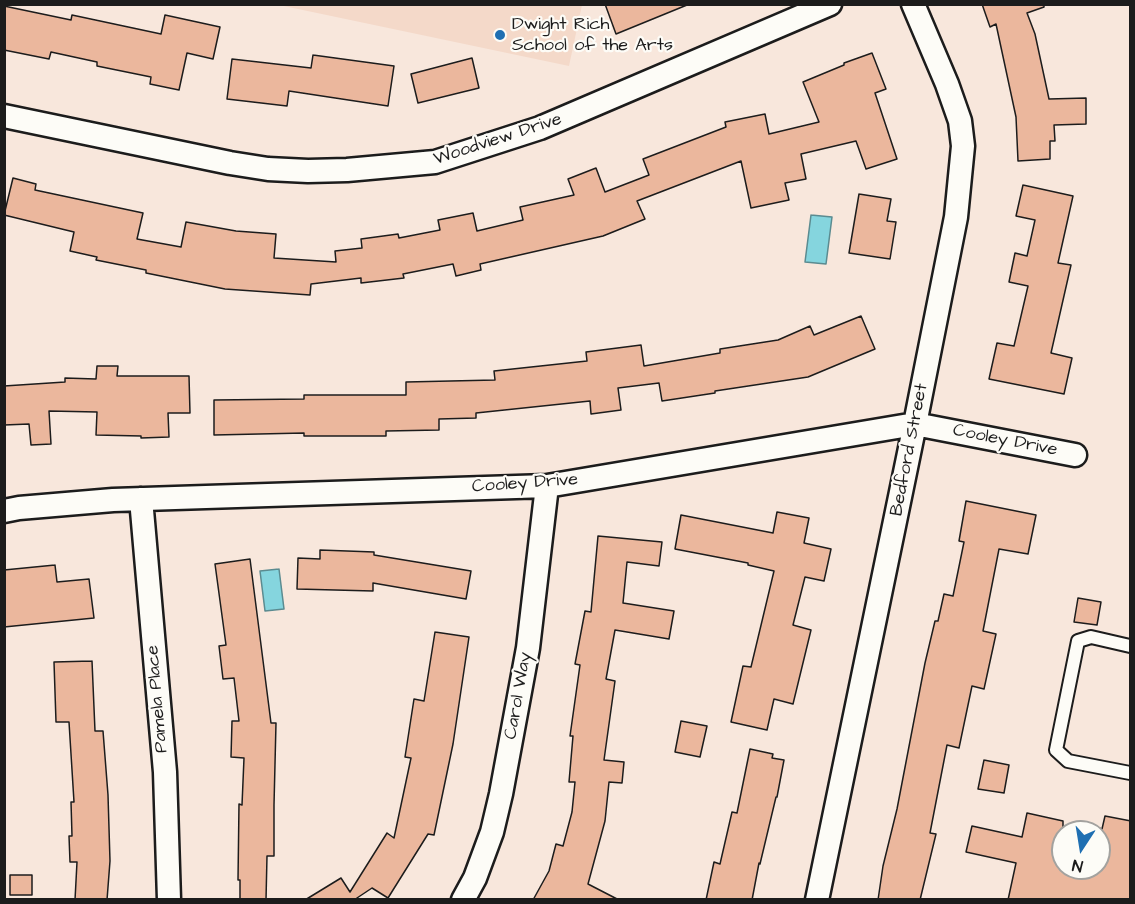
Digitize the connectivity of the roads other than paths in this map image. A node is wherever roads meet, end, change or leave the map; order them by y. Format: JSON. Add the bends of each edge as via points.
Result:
{"nodes":[{"id":1,"x":830,"y":4,"type":"edge"},
{"id":2,"x":913,"y":4,"type":"edge"},
{"id":3,"x":4,"y":116,"type":"edge"},
{"id":4,"x":915,"y":424,"type":"junction"},
{"id":5,"x":1075,"y":455,"type":"dead end"},
{"id":6,"x":547,"y":486,"type":"junction"},
{"id":7,"x":141,"y":499,"type":"junction"},
{"id":8,"x":4,"y":511,"type":"edge"},
{"id":9,"x":1131,"y":646,"type":"edge"},
{"id":10,"x":1131,"y":773,"type":"edge"},
{"id":11,"x":169,"y":900,"type":"edge"},
{"id":12,"x":463,"y":900,"type":"edge"},
{"id":13,"x":817,"y":900,"type":"edge"}],
"edges":[{"from":1,"to":3,"type":"street","name":"Woodview Drive","via":[[540,129],[435,162],[347,170],[268,169]]},
{"from":2,"to":4,"type":"street","name":"Bedford Street","via":[[947,84],[960,121],[963,146],[956,217]]},
{"from":4,"to":5,"type":"street","name":"Cooley Drive"},
{"from":4,"to":6,"type":"street","name":"Cooley Drive"},
{"from":4,"to":13,"type":"street","name":"Bedford Street"},
{"from":6,"to":7,"type":"street","name":"Cooley Drive"},
{"from":6,"to":12,"type":"street","name":"Carol Way","via":[[528,648],[501,794],[475,878]]},
{"from":7,"to":8,"type":"street","name":"Cooley Drive"},
{"from":7,"to":11,"type":"street","name":"Pamela Place","via":[[165,772]]},
{"from":9,"to":10,"type":"lane","via":[[1091,637],[1078,641],[1056,750],[1068,761]]}]}
